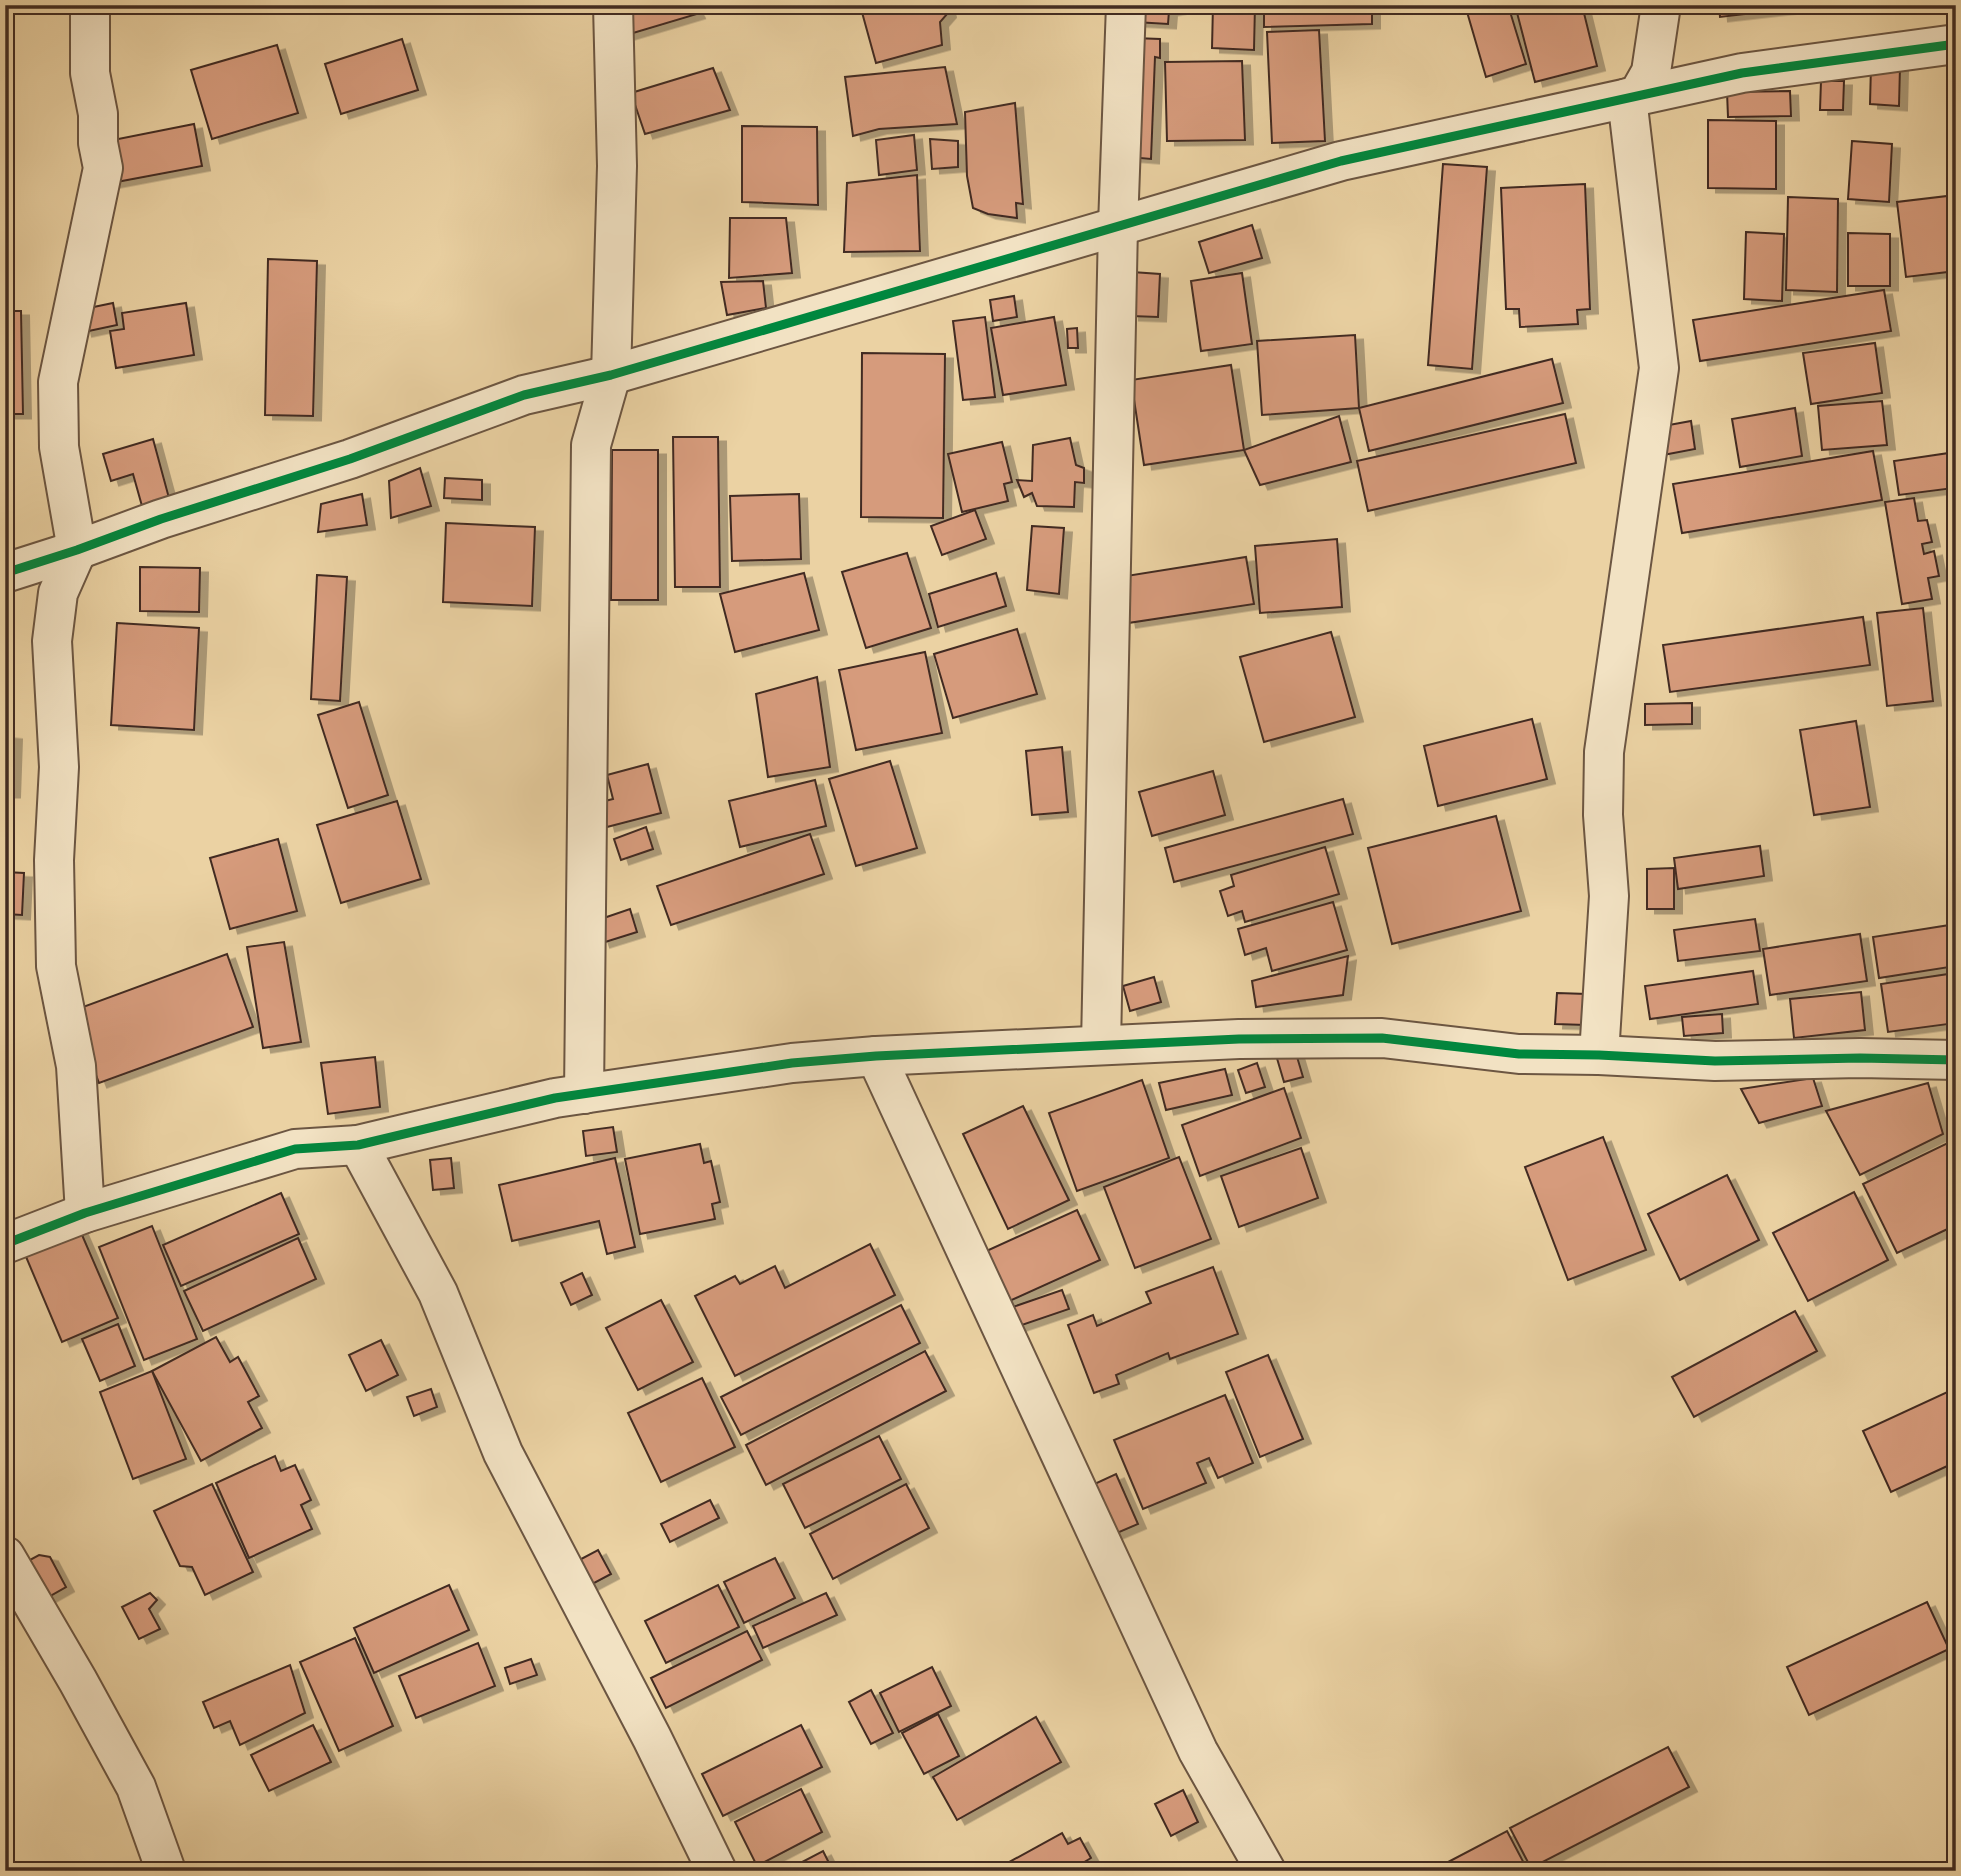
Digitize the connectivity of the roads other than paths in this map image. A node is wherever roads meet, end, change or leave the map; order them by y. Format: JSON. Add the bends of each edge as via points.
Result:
{"nodes":[{"id":1,"x":90,"y":5,"type":"edge"},
{"id":2,"x":613,"y":5,"type":"edge"},
{"id":3,"x":1126,"y":5,"type":"edge"},
{"id":4,"x":1661,"y":5,"type":"edge"},
{"id":5,"x":1956,"y":44,"type":"edge"},
{"id":6,"x":1633,"y":97,"type":"junction"},
{"id":7,"x":1118,"y":226,"type":"junction"},
{"id":8,"x":611,"y":375,"type":"junction"},
{"id":9,"x":77,"y":550,"type":"junction"},
{"id":10,"x":5,"y":573,"type":"edge"},
{"id":11,"x":1101,"y":1045,"type":"junction"},
{"id":12,"x":1600,"y":1055,"type":"junction"},
{"id":13,"x":876,"y":1056,"type":"junction"},
{"id":14,"x":1956,"y":1060,"type":"edge"},
{"id":15,"x":584,"y":1094,"type":"junction"},
{"id":16,"x":358,"y":1146,"type":"junction"},
{"id":17,"x":85,"y":1213,"type":"junction"},
{"id":18,"x":5,"y":1244,"type":"edge"},
{"id":19,"x":5,"y":1556,"type":"edge"},
{"id":20,"x":166,"y":1871,"type":"edge"},
{"id":21,"x":717,"y":1871,"type":"edge"},
{"id":22,"x":1266,"y":1871,"type":"edge"}],
"edges":[{"from":1,"to":9,"type":"street","via":[[90,73],[103,168],[58,382],[59,447]]},
{"from":2,"to":8,"type":"street","via":[[617,166]]},
{"from":3,"to":7,"type":"street"},
{"from":4,"to":6,"type":"street","via":[[1651,72]]},
{"from":5,"to":6,"type":"street","via":[[1742,73]]},
{"from":6,"to":7,"type":"street","via":[[1341,161]]},
{"from":6,"to":12,"type":"street","via":[[1659,368],[1604,752],[1609,896]]},
{"from":7,"to":8,"type":"street"},
{"from":7,"to":11,"type":"street"},
{"from":8,"to":9,"type":"street","via":[[524,395]]},
{"from":8,"to":15,"type":"street","via":[[591,445]]},
{"from":9,"to":10,"type":"street"},
{"from":9,"to":17,"type":"street","via":[[58,593],[52,641],[59,767],[54,860],[57,966],[76,1066]]},
{"from":11,"to":12,"type":"street","via":[[1382,1038],[1519,1054]]},
{"from":11,"to":13,"type":"street"},
{"from":12,"to":14,"type":"street"},
{"from":13,"to":15,"type":"street","via":[[792,1063]]},
{"from":13,"to":22,"type":"street","via":[[1198,1751]]},
{"from":15,"to":16,"type":"street"},
{"from":16,"to":17,"type":"street","via":[[295,1149]]},
{"from":16,"to":21,"type":"street","via":[[438,1293],[503,1453]]},
{"from":17,"to":18,"type":"street"},
{"from":19,"to":20,"type":"street","via":[[136,1787]]}]}
